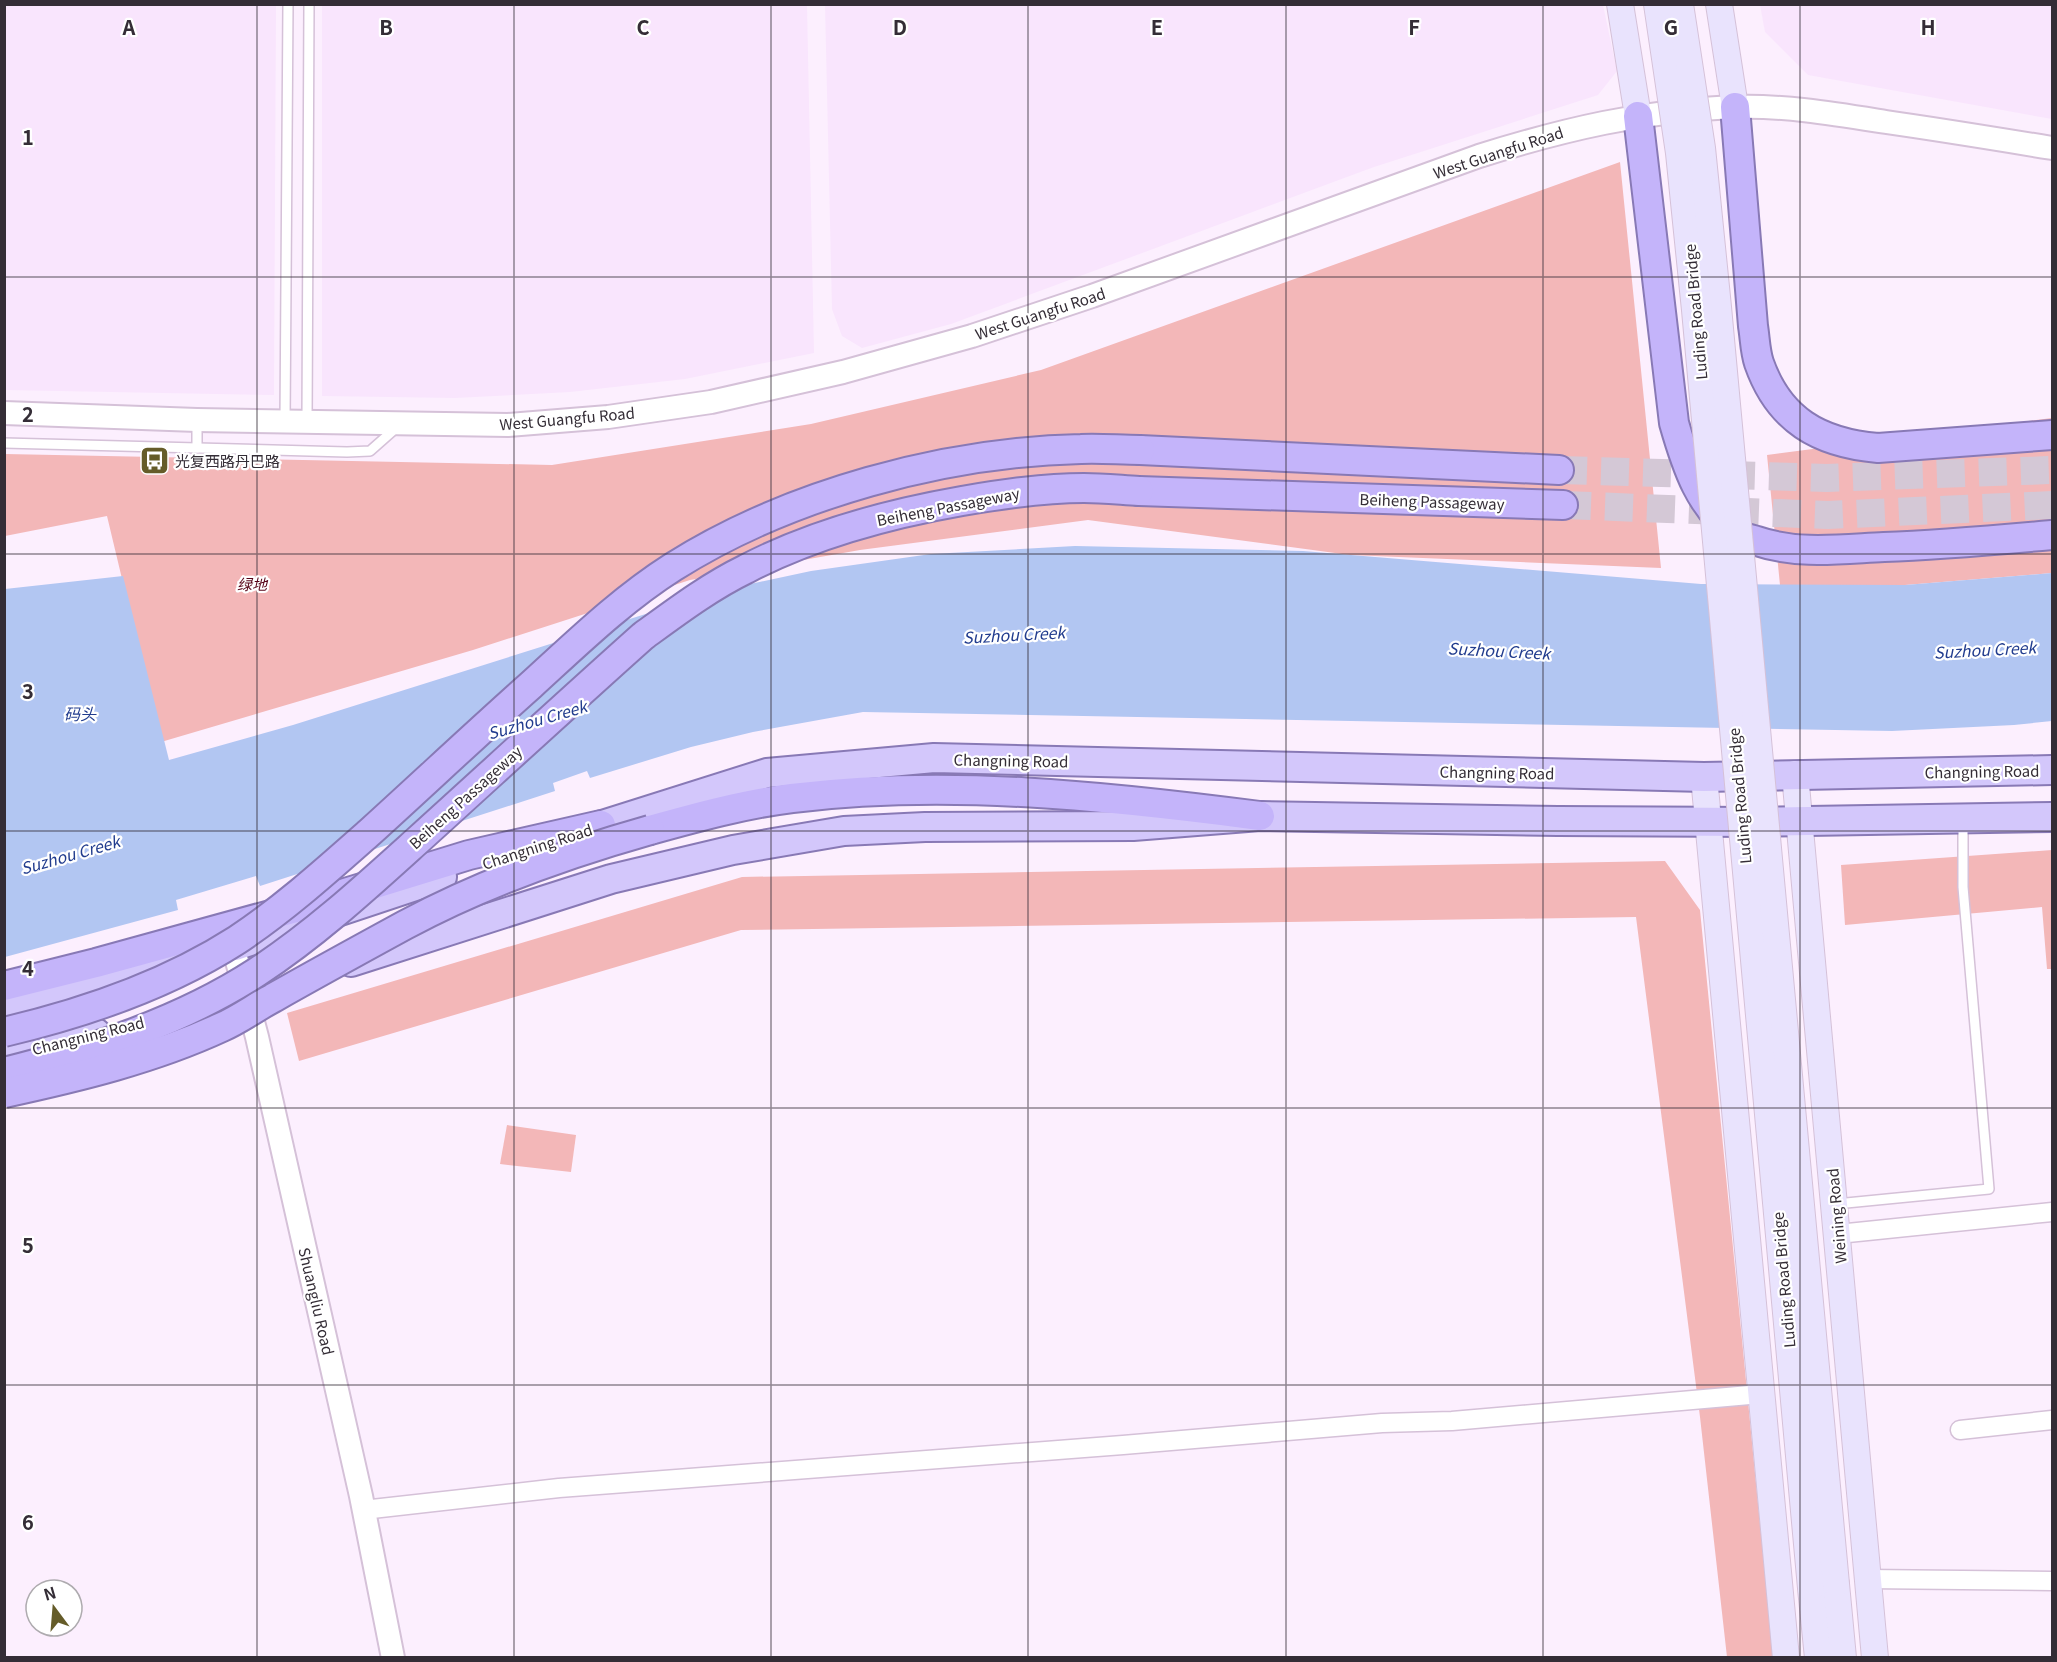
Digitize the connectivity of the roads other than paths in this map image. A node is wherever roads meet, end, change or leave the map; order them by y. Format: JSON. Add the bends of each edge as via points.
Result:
{"nodes":[{"id":1,"x":288,"y":4,"type":"edge"},
{"id":2,"x":309,"y":4,"type":"edge"},
{"id":3,"x":1620,"y":4,"type":"edge"},
{"id":4,"x":1657,"y":4,"type":"edge"},
{"id":5,"x":1680,"y":4,"type":"edge"},
{"id":6,"x":1719,"y":4,"type":"edge"},
{"id":7,"x":1735,"y":107,"type":"junction"},
{"id":8,"x":1638,"y":116,"type":"junction"},
{"id":9,"x":2052,"y":148,"type":"edge"},
{"id":10,"x":4,"y":413,"type":"edge"},
{"id":11,"x":197,"y":420,"type":"junction"},
{"id":12,"x":285,"y":422,"type":"junction"},
{"id":13,"x":308,"y":422,"type":"junction"},
{"id":14,"x":400,"y":424,"type":"junction"},
{"id":15,"x":2052,"y":435,"type":"edge"},
{"id":16,"x":4,"y":443,"type":"edge"},
{"id":17,"x":197,"y":448,"type":"junction"},
{"id":18,"x":1559,"y":470,"type":"tunnel mouth"},
{"id":19,"x":1563,"y":505,"type":"tunnel mouth"},
{"id":20,"x":2052,"y":535,"type":"edge"},
{"id":21,"x":2052,"y":770,"type":"edge"},
{"id":22,"x":1795,"y":774,"type":"junction"},
{"id":23,"x":1704,"y":777,"type":"junction"},
{"id":24,"x":1260,"y":816,"type":"junction"},
{"id":25,"x":2052,"y":817,"type":"edge"},
{"id":26,"x":1963,"y":819,"type":"junction"},
{"id":27,"x":1708,"y":821,"type":"junction"},
{"id":28,"x":1800,"y":821,"type":"junction"},
{"id":29,"x":601,"y":825,"type":"junction"},
{"id":30,"x":233,"y":946,"type":"junction"},
{"id":31,"x":4,"y":986,"type":"edge"},
{"id":32,"x":247,"y":997,"type":"junction"},
{"id":33,"x":4,"y":1006,"type":"edge"},
{"id":34,"x":89,"y":1008,"type":"junction"},
{"id":35,"x":4,"y":1025,"type":"edge"},
{"id":36,"x":4,"y":1032,"type":"edge"},
{"id":37,"x":4,"y":1056,"type":"edge"},
{"id":38,"x":4,"y":1072,"type":"edge"},
{"id":39,"x":4,"y":1093,"type":"edge"},
{"id":40,"x":1835,"y":1204,"type":"junction"},
{"id":41,"x":2052,"y":1212,"type":"edge"},
{"id":42,"x":1838,"y":1234,"type":"junction"},
{"id":43,"x":1761,"y":1394,"type":"junction"},
{"id":44,"x":2052,"y":1420,"type":"edge"},
{"id":45,"x":1960,"y":1430,"type":"dead end"},
{"id":46,"x":363,"y":1510,"type":"junction"},
{"id":47,"x":1866,"y":1579,"type":"junction"},
{"id":48,"x":2052,"y":1581,"type":"edge"},
{"id":49,"x":1823,"y":1586,"type":"junction"},
{"id":50,"x":393,"y":1658,"type":"edge"},
{"id":51,"x":1786,"y":1658,"type":"edge"},
{"id":52,"x":1818,"y":1658,"type":"edge"},
{"id":53,"x":1843,"y":1658,"type":"edge"},
{"id":54,"x":1875,"y":1658,"type":"edge"}],
"edges":[{"from":1,"to":12,"type":"lane"},
{"from":2,"to":13,"type":"lane"},
{"from":3,"to":8,"type":"main road"},
{"from":4,"to":49,"type":"main road","name":"Luding Road Bridge","bridge":true,"via":[[1679,153]]},
{"from":5,"to":49,"type":"main road","name":"Luding Road Bridge","bridge":true,"via":[[1702,148],[1717,295]]},
{"from":6,"to":7,"type":"main road"},
{"from":7,"to":8,"type":"street","name":"West Guangfu Road"},
{"from":7,"to":9,"type":"street","name":"West Guangfu Road","via":[[1839,115]]},
{"from":7,"to":15,"type":"highway","via":[[1758,361],[1775,398],[1791,416],[1830,440],[1878,448]]},
{"from":8,"to":14,"type":"street","name":"West Guangfu Road","via":[[1583,126],[1501,150],[1092,296],[972,336],[843,372],[711,402],[608,417],[508,425]]},
{"from":8,"to":20,"type":"highway","via":[[1674,423],[1696,486],[1715,514],[1740,535],[1808,551]]},
{"from":10,"to":11,"type":"street","name":"West Guangfu Road"},
{"from":11,"to":12,"type":"street","name":"West Guangfu Road"},
{"from":11,"to":17,"type":"lane"},
{"from":12,"to":13,"type":"street","name":"West Guangfu Road"},
{"from":13,"to":14,"type":"street","name":"West Guangfu Road"},
{"from":14,"to":17,"type":"lane","via":[[370,451]]},
{"from":16,"to":17,"type":"lane"},
{"from":18,"to":34,"type":"highway","bridge":true,"via":[[1080,449],[1021,453],[881,478],[783,511],[729,534],[671,568],[619,606],[283,908],[188,967]]},
{"from":19,"to":38,"type":"highway","name":"Beiheng Passageway","bridge":true,"via":[[1084,488],[1026,491],[890,516],[797,546],[746,568],[692,600],[643,636],[360,892],[306,938],[255,973],[154,1025],[101,1045]]},
{"from":21,"to":22,"type":"main road","name":"Changning Road"},
{"from":22,"to":23,"type":"main road","name":"Changning Road"},
{"from":22,"to":28,"type":"main road","name":"Weining Road"},
{"from":23,"to":27,"type":"main road"},
{"from":23,"to":29,"type":"main road","name":"Changning Road","via":[[934,758],[767,773]]},
{"from":24,"to":27,"type":"main road","name":"Changning Road"},
{"from":24,"to":32,"type":"main road","name":"Changning Road","via":[[1133,826],[844,831],[733,850],[611,879]]},
{"from":24,"to":39,"type":"highway","bridge":true,"via":[[1100,798],[977,791],[873,791],[791,798],[714,813],[585,849],[461,896],[223,1027],[168,1049]]},
{"from":25,"to":26,"type":"main road","name":"Changning Road"},
{"from":26,"to":28,"type":"main road","name":"Changning Road"},
{"from":26,"to":40,"type":"lane","via":[[1964,887],[1989,1189]]},
{"from":27,"to":28,"type":"main road","name":"Changning Road"},
{"from":27,"to":43,"type":"main road"},
{"from":28,"to":40,"type":"main road","name":"Weining Road"},
{"from":29,"to":30,"type":"main road","name":"Changning Road"},
{"from":29,"to":31,"type":"highway","bridge":true,"via":[[469,855],[303,906]]},
{"from":30,"to":32,"type":"street","name":"Shuangliu Road"},
{"from":30,"to":33,"type":"main road","name":"Changning Road"},
{"from":32,"to":37,"type":"main road","name":"Changning Road"},
{"from":32,"to":46,"type":"street","name":"Shuangliu Road"},
{"from":34,"to":35,"type":"highway","bridge":true},
{"from":34,"to":36,"type":"highway","bridge":true},
{"from":40,"to":42,"type":"main road","name":"Weining Road"},
{"from":41,"to":42,"type":"street"},
{"from":42,"to":47,"type":"main road","name":"Weining Road"},
{"from":43,"to":46,"type":"street","via":[[559,1488]]},
{"from":43,"to":51,"type":"main road"},
{"from":44,"to":45,"type":"street"},
{"from":46,"to":50,"type":"street","name":"Shuangliu Road"},
{"from":47,"to":48,"type":"street"},
{"from":47,"to":54,"type":"main road","name":"Weining Road"},
{"from":49,"to":52,"type":"main road"},
{"from":49,"to":53,"type":"main road"}]}
